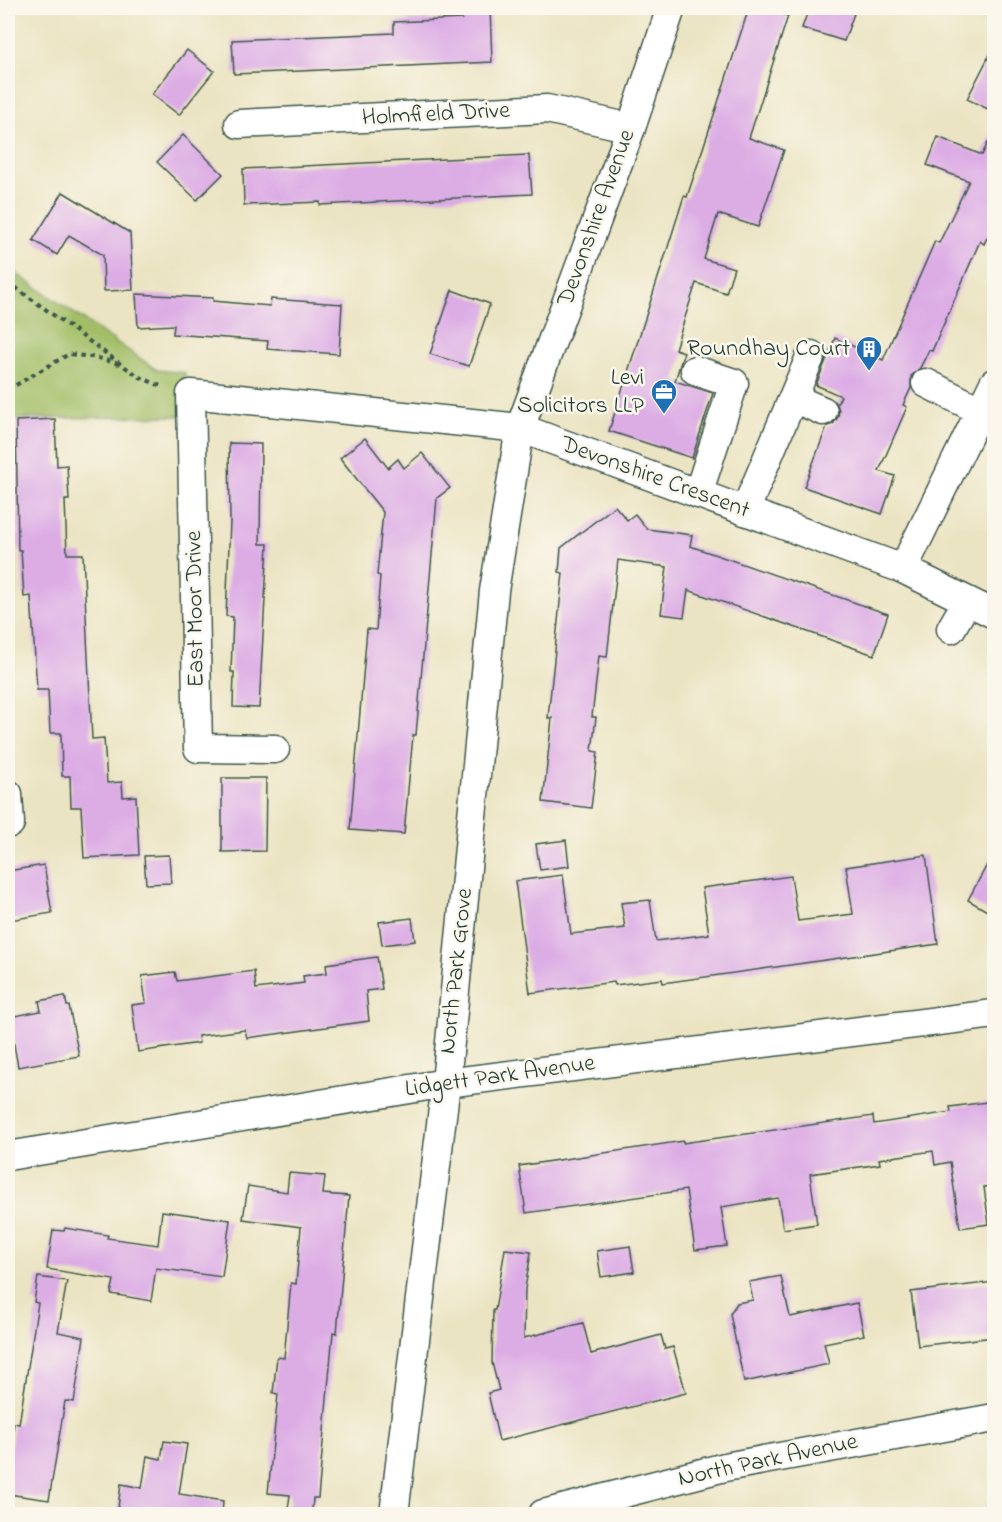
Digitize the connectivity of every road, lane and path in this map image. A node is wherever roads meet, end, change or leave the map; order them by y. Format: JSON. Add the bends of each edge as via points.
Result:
{"nodes":[{"id":1,"x":671,"y":8,"type":"edge"},
{"id":2,"x":239,"y":124,"type":"dead end"},
{"id":3,"x":631,"y":128,"type":"junction"},
{"id":4,"x":8,"y":282,"type":"edge"},
{"id":5,"x":811,"y":355,"type":"dead end"},
{"id":6,"x":122,"y":365,"type":"junction"},
{"id":7,"x":695,"y":370,"type":"dead end"},
{"id":8,"x":926,"y":383,"type":"dead end"},
{"id":9,"x":994,"y":383,"type":"edge"},
{"id":10,"x":8,"y":389,"type":"edge"},
{"id":11,"x":191,"y":394,"type":"junction"},
{"id":12,"x":793,"y":398,"type":"junction"},
{"id":13,"x":823,"y":411,"type":"dead end"},
{"id":14,"x":981,"y":411,"type":"junction"},
{"id":15,"x":520,"y":428,"type":"junction"},
{"id":16,"x":698,"y":494,"type":"junction"},
{"id":17,"x":746,"y":512,"type":"junction"},
{"id":18,"x":903,"y":569,"type":"junction"},
{"id":19,"x":967,"y":601,"type":"junction"},
{"id":20,"x":994,"y":614,"type":"edge"},
{"id":21,"x":951,"y":629,"type":"dead end"},
{"id":22,"x":275,"y":749,"type":"dead end"},
{"id":23,"x":8,"y":794,"type":"edge"},
{"id":24,"x":8,"y":823,"type":"edge"},
{"id":25,"x":994,"y":1014,"type":"edge"},
{"id":26,"x":446,"y":1083,"type":"junction"},
{"id":27,"x":8,"y":1156,"type":"edge"},
{"id":28,"x":994,"y":1418,"type":"edge"},
{"id":29,"x":394,"y":1515,"type":"edge"},
{"id":30,"x":543,"y":1515,"type":"edge"}],
"edges":[{"from":1,"to":3,"type":"street","name":"Devonshire Avenue"},
{"from":2,"to":3,"type":"street","name":"Holmfield Drive","via":[[547,109]]},
{"from":3,"to":15,"type":"street","name":"Devonshire Avenue"},
{"from":4,"to":6,"type":"path"},
{"from":5,"to":12,"type":"street"},
{"from":6,"to":10,"type":"path","via":[[69,354]]},
{"from":6,"to":11,"type":"path","via":[[161,386]]},
{"from":7,"to":16,"type":"street","via":[[734,383]]},
{"from":8,"to":14,"type":"street"},
{"from":9,"to":14,"type":"street"},
{"from":11,"to":15,"type":"street","name":"Devonshire Crescent"},
{"from":11,"to":22,"type":"street","name":"East Moor Drive","via":[[198,748]]},
{"from":12,"to":13,"type":"street"},
{"from":12,"to":17,"type":"street"},
{"from":14,"to":18,"type":"street"},
{"from":15,"to":16,"type":"street","name":"Devonshire Crescent"},
{"from":15,"to":26,"type":"street","name":"North Park Grove","via":[[494,591]]},
{"from":16,"to":17,"type":"street","name":"Devonshire Crescent"},
{"from":17,"to":18,"type":"street","name":"Devonshire Crescent"},
{"from":18,"to":19,"type":"street","name":"Devonshire Crescent"},
{"from":19,"to":20,"type":"street","name":"Devonshire Crescent"},
{"from":19,"to":21,"type":"street"},
{"from":23,"to":24,"type":"street"},
{"from":25,"to":26,"type":"street","name":"Lidgett Park Avenue"},
{"from":26,"to":27,"type":"street","name":"Lidgett Park Avenue"},
{"from":26,"to":29,"type":"street","name":"North Park Grove"},
{"from":28,"to":30,"type":"street","name":"North Park Avenue","via":[[725,1467]]}]}
